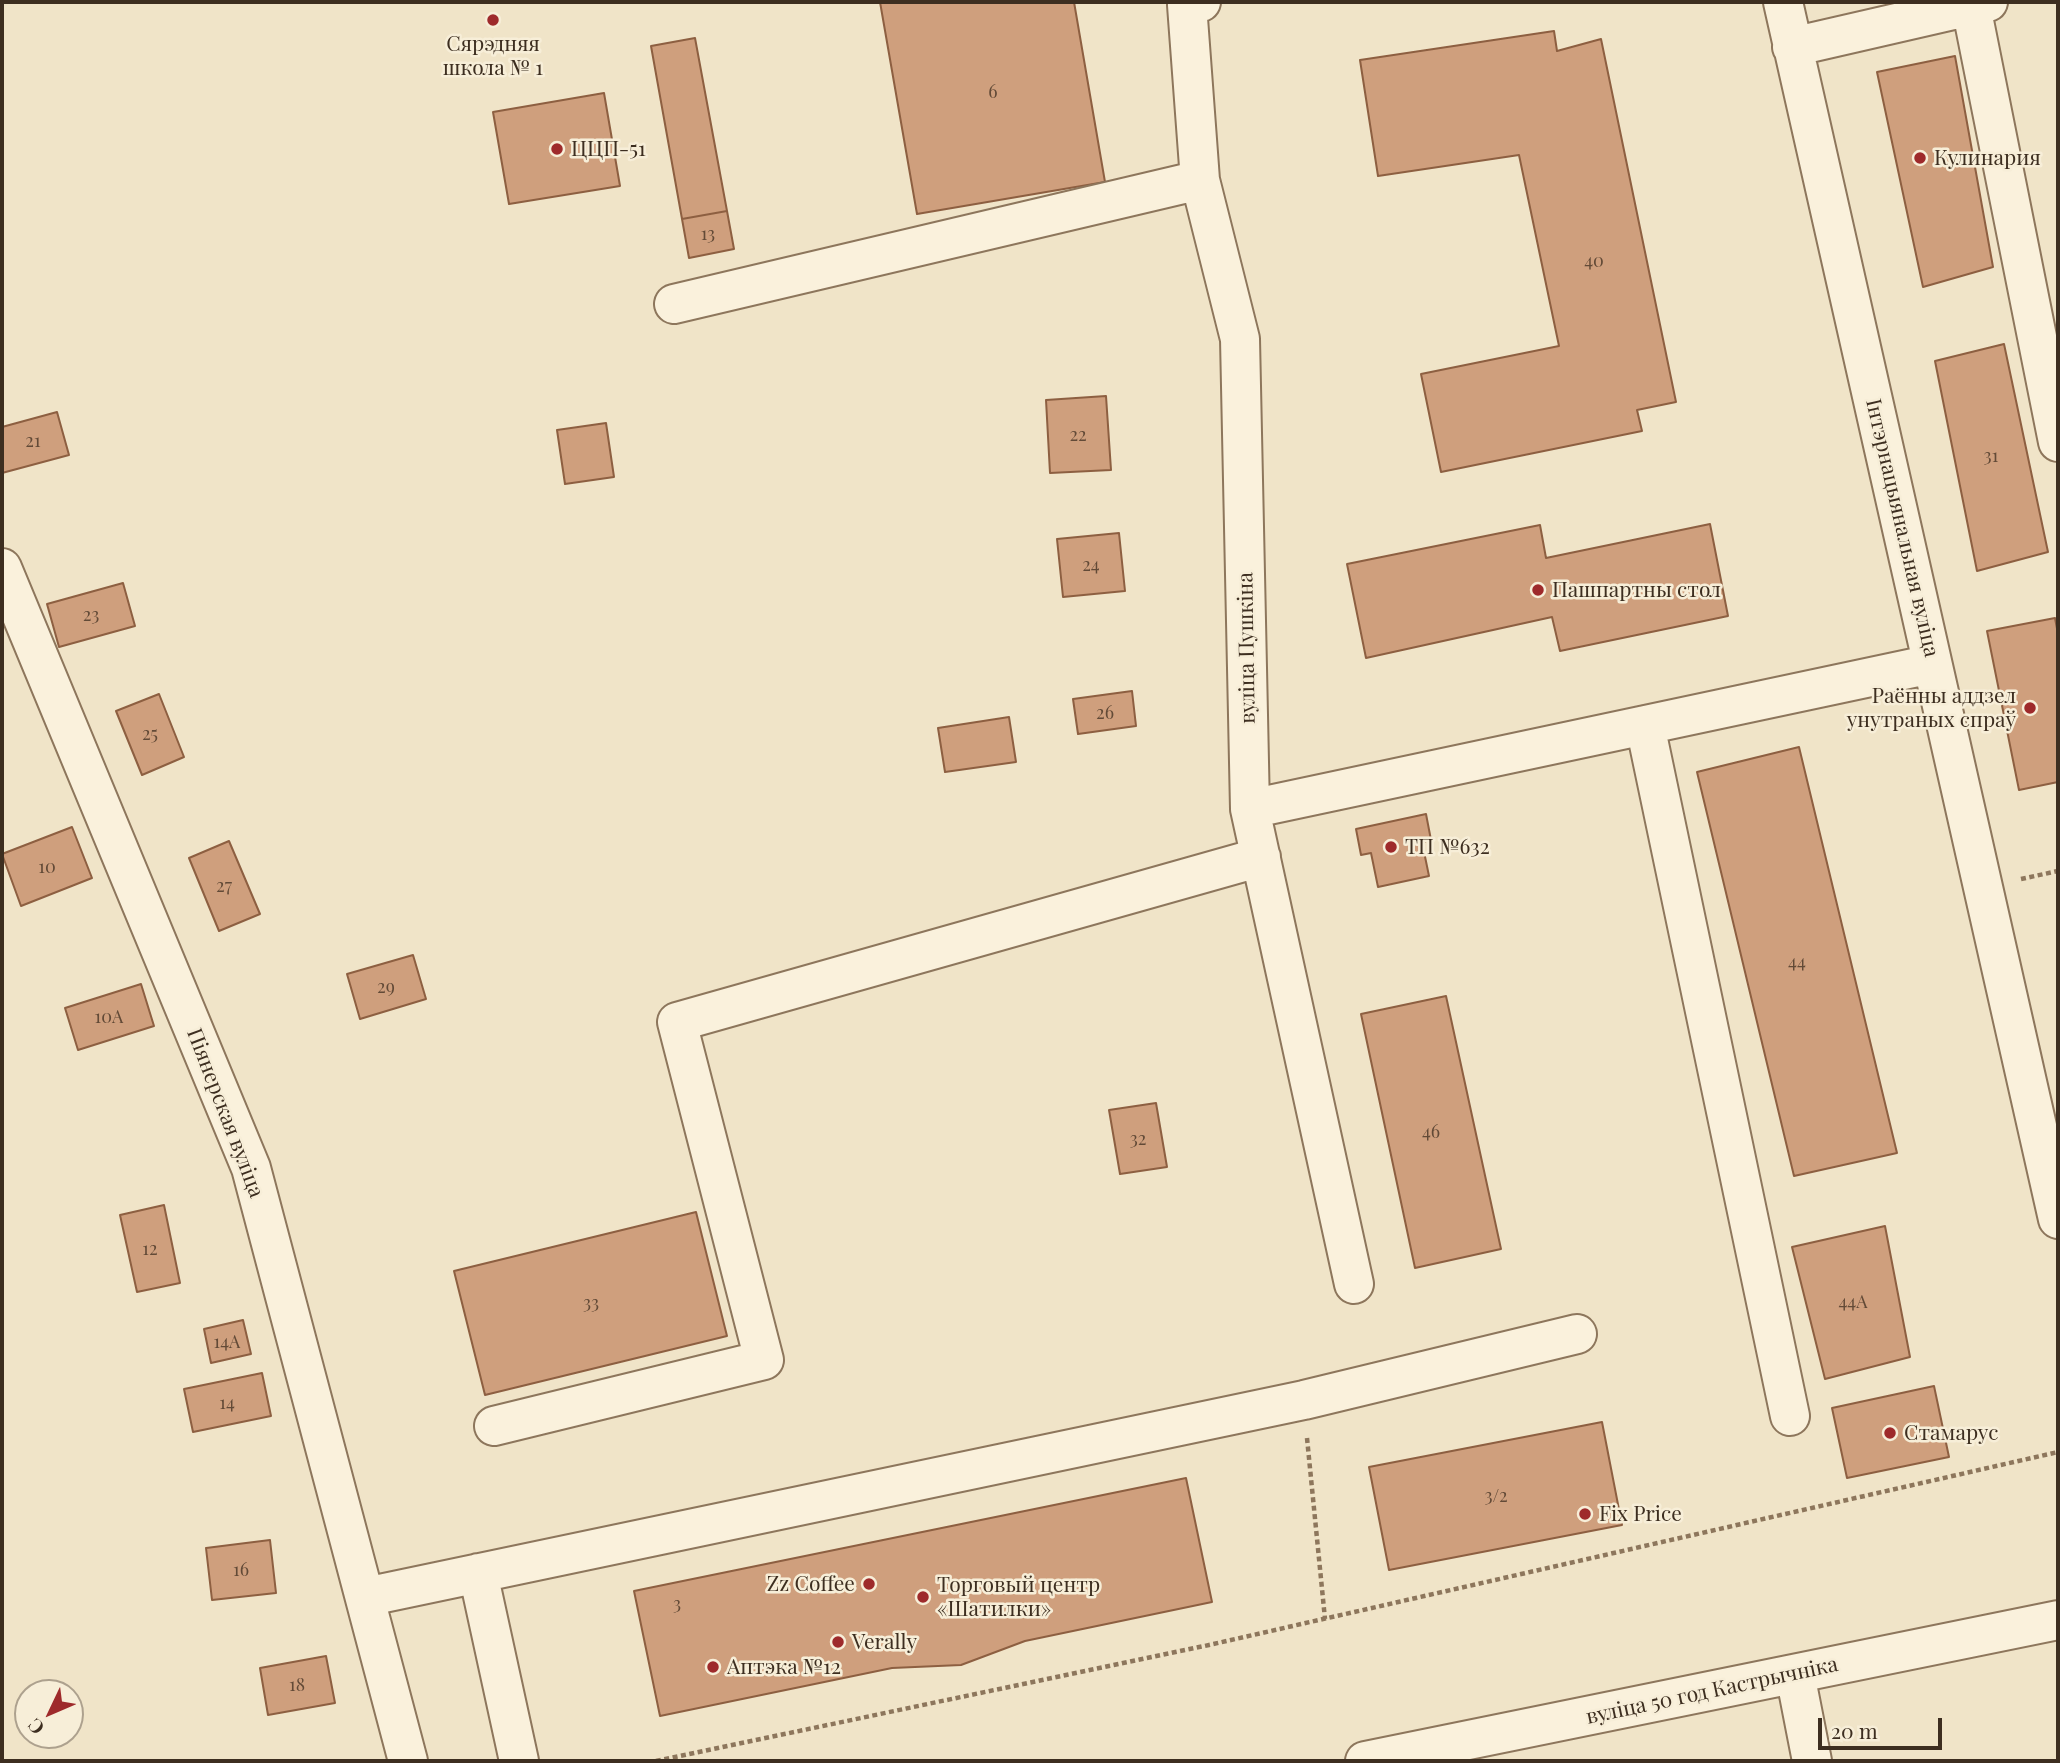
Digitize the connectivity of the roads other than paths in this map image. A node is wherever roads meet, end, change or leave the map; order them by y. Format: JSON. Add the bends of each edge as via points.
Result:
{"nodes":[{"id":1,"x":1783,"y":2,"type":"edge"},
{"id":2,"x":1194,"y":4,"type":"edge"},
{"id":3,"x":1979,"y":4,"type":"edge"},
{"id":4,"x":1792,"y":47,"type":"junction"},
{"id":5,"x":1200,"y":180,"type":"junction"},
{"id":6,"x":674,"y":303,"type":"dead end"},
{"id":7,"x":2058,"y":442,"type":"edge"},
{"id":8,"x":2,"y":568,"type":"edge"},
{"id":9,"x":1932,"y":664,"type":"junction"},
{"id":10,"x":1645,"y":725,"type":"junction"},
{"id":11,"x":1251,"y":808,"type":"junction"},
{"id":12,"x":1261,"y":858,"type":"junction"},
{"id":13,"x":2058,"y":1219,"type":"edge"},
{"id":14,"x":1354,"y":1284,"type":"dead end"},
{"id":15,"x":1577,"y":1334,"type":"dead end"},
{"id":16,"x":1790,"y":1416,"type":"dead end"},
{"id":17,"x":494,"y":1426,"type":"dead end"},
{"id":18,"x":478,"y":1573,"type":"junction"},
{"id":19,"x":365,"y":1597,"type":"junction"},
{"id":20,"x":2058,"y":1620,"type":"edge"},
{"id":21,"x":1795,"y":1674,"type":"junction"},
{"id":22,"x":408,"y":1761,"type":"edge"},
{"id":23,"x":519,"y":1761,"type":"edge"},
{"id":24,"x":1365,"y":1761,"type":"edge"},
{"id":25,"x":1812,"y":1761,"type":"edge"}],
"edges":[{"from":1,"to":4,"type":"street","name":"Інтэрнацыянальная вуліца"},
{"from":2,"to":5,"type":"street","name":"вуліца Пушкіна"},
{"from":3,"to":4,"type":"street"},
{"from":3,"to":7,"type":"street"},
{"from":4,"to":9,"type":"street","name":"Інтэрнацыянальная вуліца"},
{"from":5,"to":6,"type":"street"},
{"from":5,"to":11,"type":"street","name":"вуліца Пушкіна","via":[[1240,339]]},
{"from":8,"to":19,"type":"street","name":"Піянерская вуліца","via":[[251,1168]]},
{"from":9,"to":10,"type":"street"},
{"from":9,"to":13,"type":"street","name":"Інтэрнацыянальная вуліца"},
{"from":10,"to":11,"type":"street"},
{"from":10,"to":16,"type":"street"},
{"from":11,"to":12,"type":"street","name":"вуліца Пушкіна"},
{"from":12,"to":14,"type":"street","name":"вуліца Пушкіна"},
{"from":12,"to":17,"type":"street","via":[[677,1022],[764,1360]]},
{"from":15,"to":18,"type":"street","via":[[1304,1400]]},
{"from":18,"to":19,"type":"street"},
{"from":18,"to":23,"type":"street"},
{"from":19,"to":22,"type":"street","name":"Піянерская вуліца"},
{"from":20,"to":21,"type":"street","name":"вуліца 50 год Кастрычніка"},
{"from":21,"to":24,"type":"street","name":"вуліца 50 год Кастрычніка"},
{"from":21,"to":25,"type":"street"}]}
